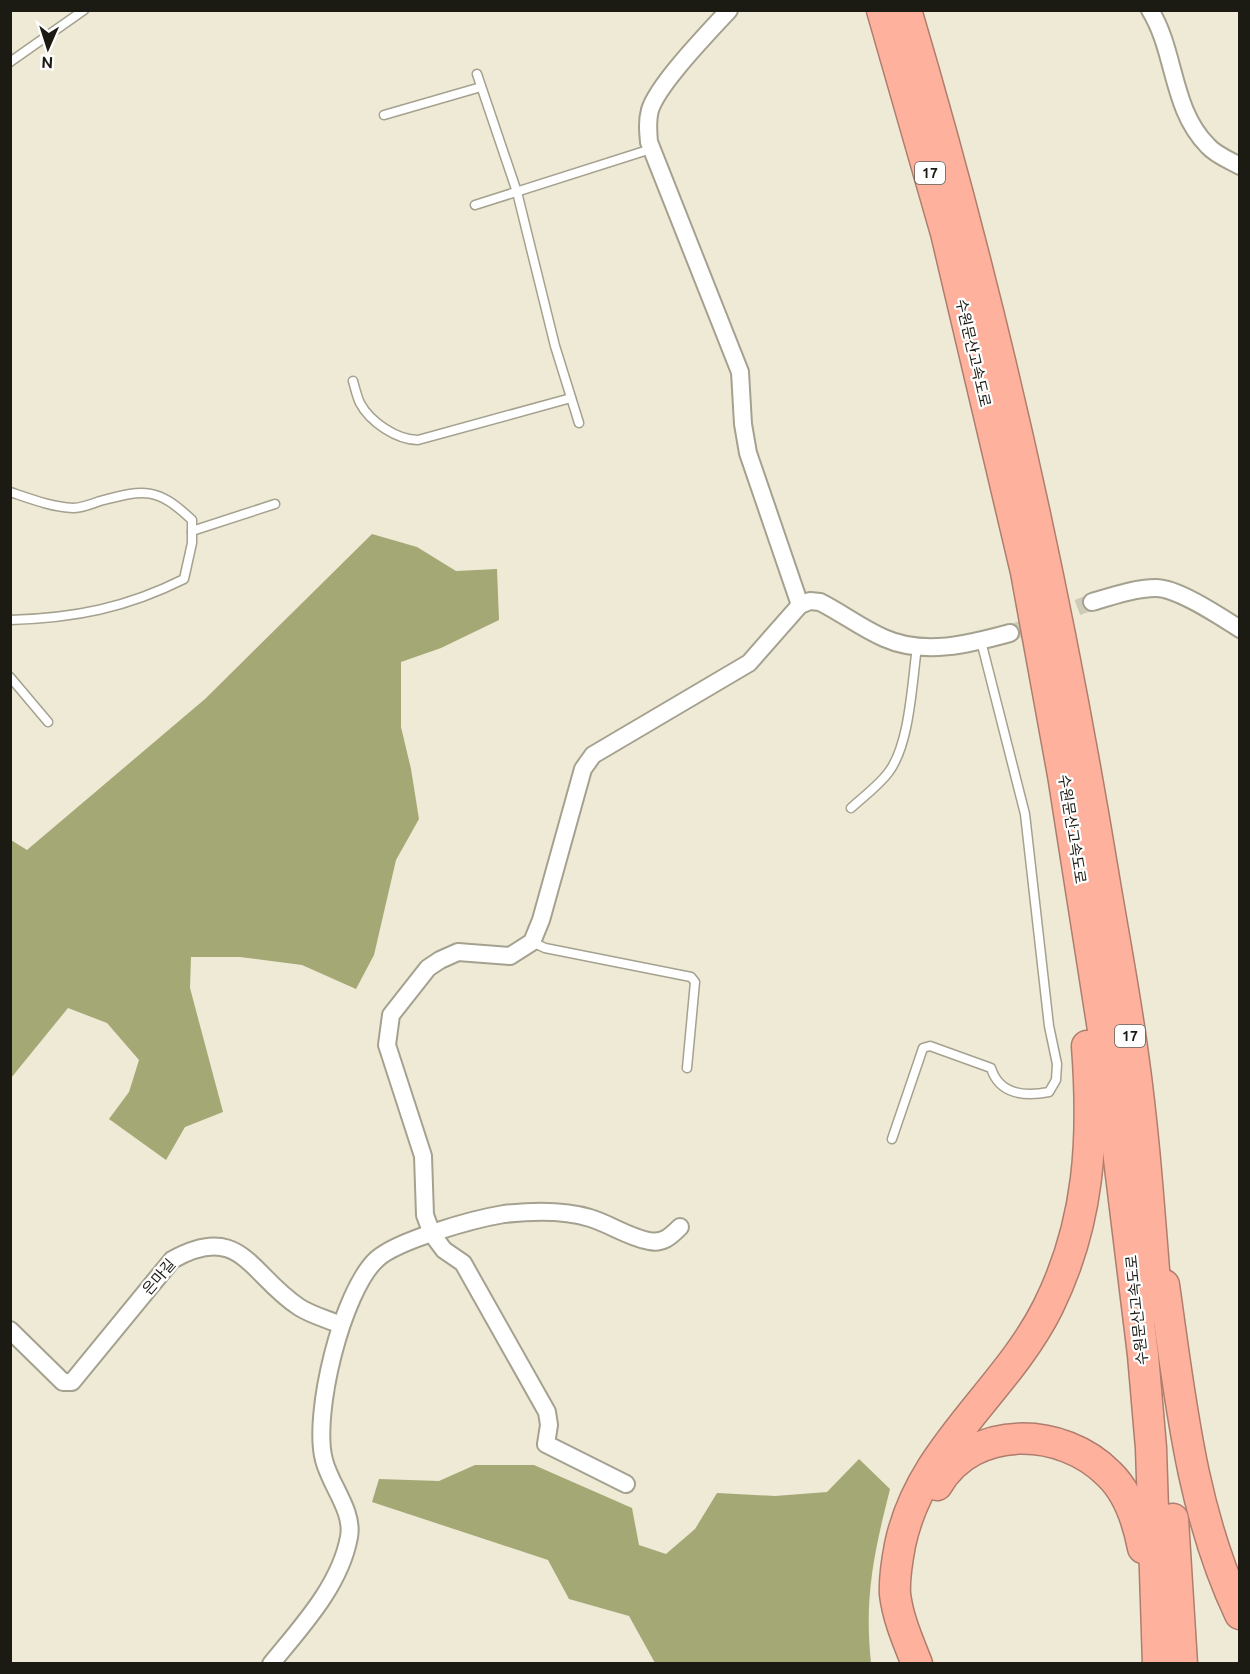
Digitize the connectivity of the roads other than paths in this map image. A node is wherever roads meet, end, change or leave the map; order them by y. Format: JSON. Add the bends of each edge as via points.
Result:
{"nodes":[{"id":1,"x":84,"y":10,"type":"edge"},
{"id":2,"x":729,"y":10,"type":"edge"},
{"id":3,"x":882,"y":10,"type":"edge"},
{"id":4,"x":906,"y":10,"type":"edge"},
{"id":5,"x":1150,"y":10,"type":"edge"},
{"id":6,"x":10,"y":62,"type":"edge"},
{"id":7,"x":477,"y":74,"type":"dead end"},
{"id":8,"x":481,"y":87,"type":"junction"},
{"id":9,"x":384,"y":115,"type":"dead end"},
{"id":10,"x":651,"y":149,"type":"junction"},
{"id":11,"x":1239,"y":166,"type":"edge"},
{"id":12,"x":517,"y":192,"type":"junction"},
{"id":13,"x":475,"y":205,"type":"dead end"},
{"id":14,"x":980,"y":327,"type":"junction"},
{"id":15,"x":353,"y":381,"type":"dead end"},
{"id":16,"x":571,"y":398,"type":"junction"},
{"id":17,"x":579,"y":423,"type":"dead end"},
{"id":18,"x":1003,"y":424,"type":"junction"},
{"id":19,"x":10,"y":492,"type":"edge"},
{"id":20,"x":275,"y":504,"type":"dead end"},
{"id":21,"x":192,"y":531,"type":"junction"},
{"id":22,"x":1092,"y":602,"type":"tunnel mouth"},
{"id":23,"x":800,"y":605,"type":"junction"},
{"id":24,"x":10,"y":620,"type":"edge"},
{"id":25,"x":1239,"y":629,"type":"edge"},
{"id":26,"x":1010,"y":633,"type":"tunnel mouth"},
{"id":27,"x":981,"y":641,"type":"junction"},
{"id":28,"x":917,"y":647,"type":"junction"},
{"id":29,"x":1043,"y":661,"type":"junction"},
{"id":30,"x":10,"y":677,"type":"edge"},
{"id":31,"x":48,"y":722,"type":"dead end"},
{"id":32,"x":851,"y":808,"type":"dead end"},
{"id":33,"x":532,"y":942,"type":"junction"},
{"id":34,"x":687,"y":1068,"type":"dead end"},
{"id":35,"x":1142,"y":1137,"type":"junction"},
{"id":36,"x":892,"y":1139,"type":"dead end"},
{"id":37,"x":680,"y":1227,"type":"dead end"},
{"id":38,"x":432,"y":1234,"type":"junction"},
{"id":39,"x":341,"y":1325,"type":"junction"},
{"id":40,"x":10,"y":1330,"type":"edge"},
{"id":41,"x":626,"y":1484,"type":"dead end"},
{"id":42,"x":1239,"y":1614,"type":"edge"},
{"id":43,"x":1157,"y":1617,"type":"junction"},
{"id":44,"x":271,"y":1664,"type":"edge"},
{"id":45,"x":917,"y":1664,"type":"edge"},
{"id":46,"x":938,"y":1664,"type":"edge"},
{"id":47,"x":1158,"y":1664,"type":"edge"},
{"id":48,"x":1182,"y":1664,"type":"edge"}],
"edges":[{"from":1,"to":6,"type":"lane"},
{"from":2,"to":10,"type":"street","via":[[681,64],[650,107],[647,123]]},
{"from":3,"to":14,"type":"highway","name":"수원문산고속도로","number":"17"},
{"from":4,"to":14,"type":"highway","name":"수원문산고속도로","number":"17","via":[[952,168]]},
{"from":5,"to":11,"type":"street","via":[[1160,27],[1179,97],[1197,133],[1209,148]]},
{"from":7,"to":8,"type":"lane"},
{"from":8,"to":9,"type":"lane"},
{"from":8,"to":12,"type":"lane"},
{"from":10,"to":12,"type":"lane"},
{"from":10,"to":23,"type":"street","via":[[740,372],[748,453]]},
{"from":12,"to":13,"type":"lane"},
{"from":12,"to":16,"type":"lane"},
{"from":14,"to":18,"type":"highway","name":"수원문산고속도로","number":"17"},
{"from":15,"to":16,"type":"lane","via":[[360,405],[369,415],[408,440]]},
{"from":16,"to":17,"type":"lane"},
{"from":18,"to":29,"type":"highway","name":"수원문산고속도로","number":"17"},
{"from":18,"to":35,"type":"highway","name":"수원문산고속도로","number":"17","via":[[1080,736],[1133,1055]]},
{"from":19,"to":21,"type":"lane","via":[[76,508],[150,492],[170,500],[192,520]]},
{"from":20,"to":21,"type":"lane"},
{"from":21,"to":24,"type":"lane","via":[[184,579],[148,597],[95,613]]},
{"from":22,"to":25,"type":"street","via":[[1157,588],[1203,607]]},
{"from":23,"to":28,"type":"street","via":[[819,602],[885,639]]},
{"from":23,"to":33,"type":"street","via":[[749,663],[593,755],[583,769]]},
{"from":26,"to":27,"type":"street"},
{"from":27,"to":28,"type":"street"},
{"from":27,"to":36,"type":"lane","via":[[1025,814],[1056,1080],[1049,1092],[1008,1091],[994,1080],[991,1068],[930,1046],[923,1048]]},
{"from":28,"to":32,"type":"lane","via":[[900,745],[889,772]]},
{"from":29,"to":43,"type":"highway","name":"수원문산고속도로","number":"17","via":[[1117,1131],[1151,1448]]},
{"from":29,"to":45,"type":"highway","via":[[1086,1034],[1091,1116],[1088,1174],[1073,1241],[1047,1309],[1002,1377],[947,1444],[918,1490],[904,1527],[895,1594]]},
{"from":30,"to":31,"type":"lane"},
{"from":33,"to":34,"type":"lane","via":[[545,948],[691,977],[695,982]]},
{"from":33,"to":38,"type":"street","via":[[510,956],[458,952],[440,960],[428,968],[391,1015],[387,1045],[423,1156],[425,1215]]},
{"from":35,"to":42,"type":"highway","via":[[1196,1487]]},
{"from":35,"to":48,"type":"highway","name":"수원문산고속도로","number":"17"},
{"from":37,"to":38,"type":"street","via":[[666,1240],[650,1241],[589,1218],[549,1212],[502,1215]]},
{"from":38,"to":39,"type":"street","via":[[398,1245],[377,1258],[356,1285]]},
{"from":38,"to":41,"type":"street","via":[[444,1250],[463,1263],[547,1412],[546,1444]]},
{"from":39,"to":40,"type":"street","name":"은마길","via":[[299,1307],[251,1262],[222,1246],[195,1248],[172,1260],[72,1382],[63,1382]]},
{"from":39,"to":44,"type":"street","via":[[327,1389],[322,1444],[324,1461],[350,1536],[318,1605]]},
{"from":43,"to":46,"type":"highway","via":[[1139,1530],[1127,1497],[1111,1475],[1074,1448],[1032,1438],[1008,1438],[959,1459],[927,1501],[917,1528],[912,1591],[928,1648]]},
{"from":43,"to":47,"type":"highway","name":"수원문산고속도로","number":"17"}]}
